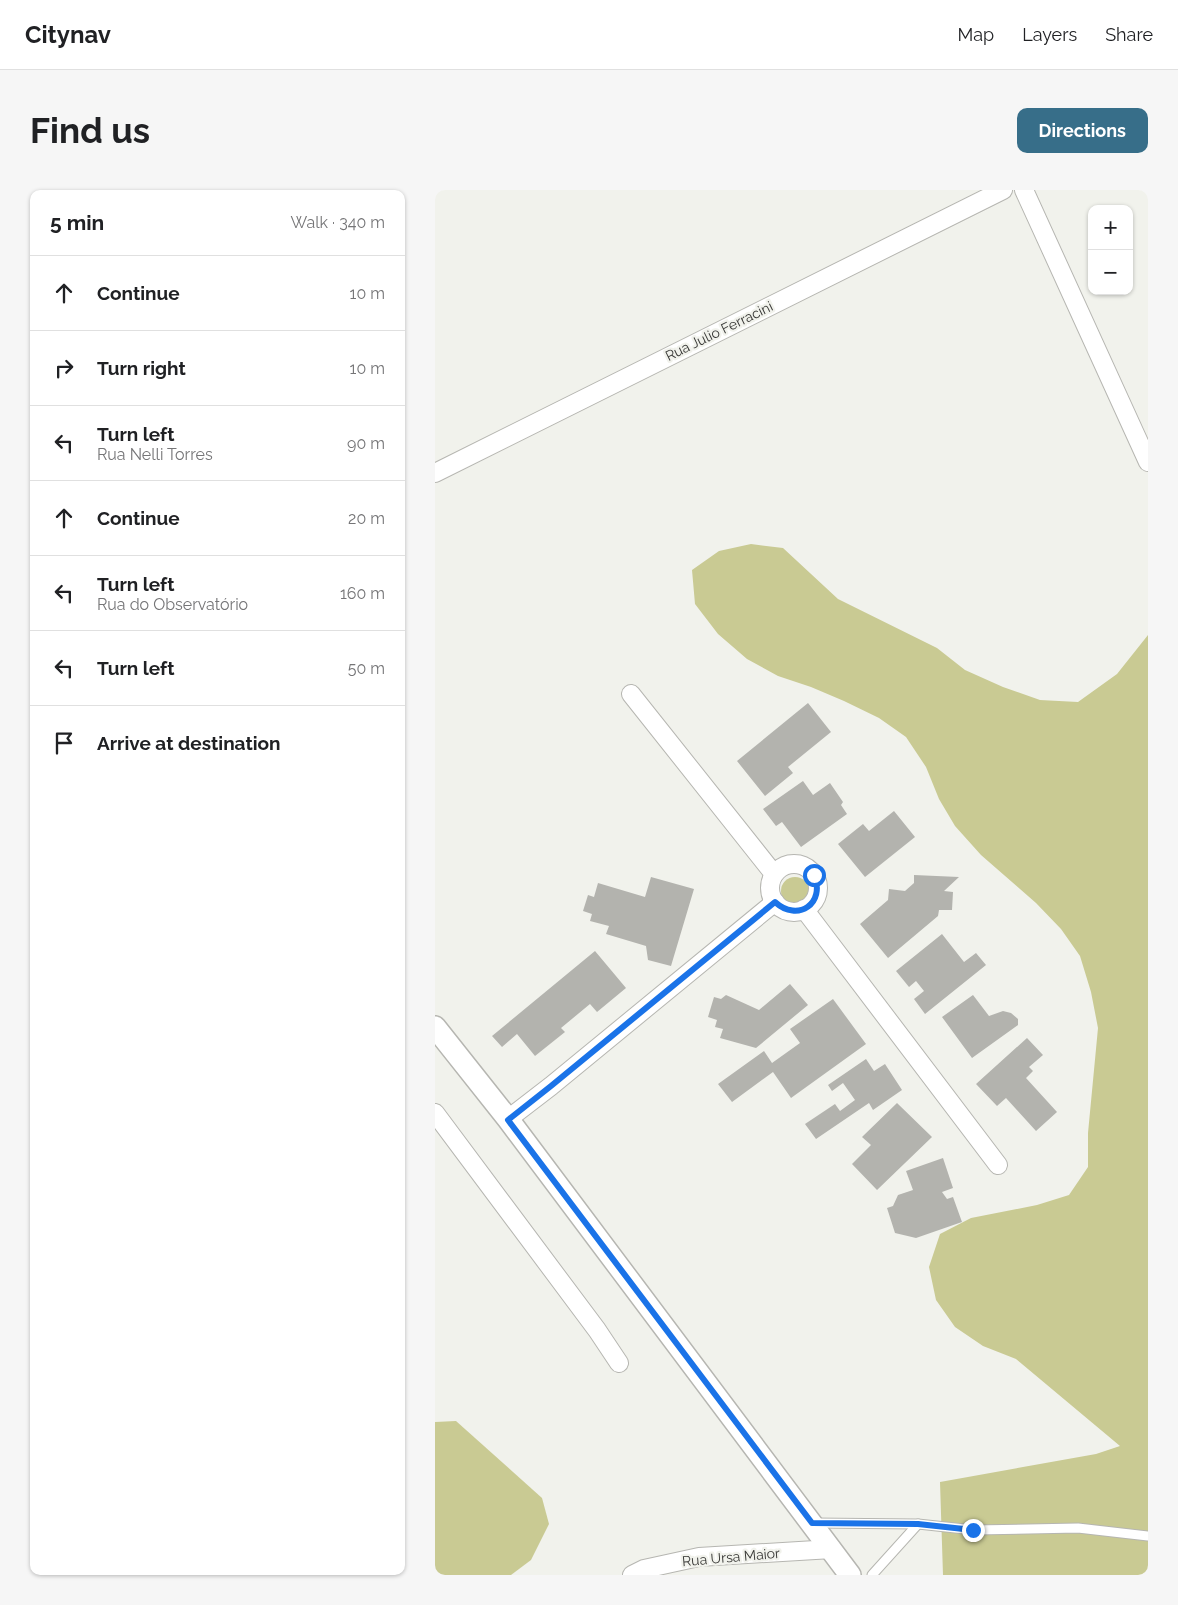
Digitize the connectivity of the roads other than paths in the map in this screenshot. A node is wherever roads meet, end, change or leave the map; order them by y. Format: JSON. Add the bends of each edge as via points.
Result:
{"nodes":[{"id":1,"x":1003,"y":190,"type":"edge"},
{"id":2,"x":1024,"y":190,"type":"edge"},
{"id":3,"x":1148,"y":462,"type":"edge"},
{"id":4,"x":435,"y":473,"type":"edge"},
{"id":5,"x":631,"y":694,"type":"dead end"},
{"id":6,"x":774,"y":874,"type":"junction"},
{"id":7,"x":775,"y":902,"type":"junction"},
{"id":8,"x":804,"y":909,"type":"junction"},
{"id":9,"x":435,"y":1027,"type":"edge"},
{"id":10,"x":435,"y":1113,"type":"edge"},
{"id":11,"x":508,"y":1120,"type":"junction"},
{"id":12,"x":998,"y":1165,"type":"dead end"},
{"id":13,"x":619,"y":1363,"type":"dead end"},
{"id":14,"x":812,"y":1523,"type":"junction"},
{"id":15,"x":918,"y":1524,"type":"junction"},
{"id":16,"x":1148,"y":1536,"type":"edge"},
{"id":17,"x":832,"y":1549,"type":"junction"},
{"id":18,"x":632,"y":1575,"type":"edge"},
{"id":19,"x":850,"y":1575,"type":"edge"},
{"id":20,"x":871,"y":1575,"type":"edge"}],
"edges":[{"from":1,"to":4,"type":"street","name":"Rua Julio Ferracini"},
{"from":2,"to":3,"type":"street"},
{"from":5,"to":6,"type":"street"},
{"from":6,"to":7,"type":"street","via":[[770,888]]},
{"from":6,"to":8,"type":"street","via":[[786,865],[809,869],[817,882],[817,890],[811,904]]},
{"from":7,"to":8,"type":"street","via":[[789,911]]},
{"from":7,"to":11,"type":"street"},
{"from":8,"to":12,"type":"street"},
{"from":9,"to":11,"type":"street"},
{"from":10,"to":13,"type":"street"},
{"from":11,"to":14,"type":"street"},
{"from":14,"to":15,"type":"lane"},
{"from":14,"to":17,"type":"street"},
{"from":15,"to":16,"type":"lane","via":[[973,1530],[1078,1528]]},
{"from":15,"to":20,"type":"lane"},
{"from":17,"to":18,"type":"street","name":"Rua Ursa Maior","via":[[699,1557],[644,1569]]},
{"from":17,"to":19,"type":"street"}]}
